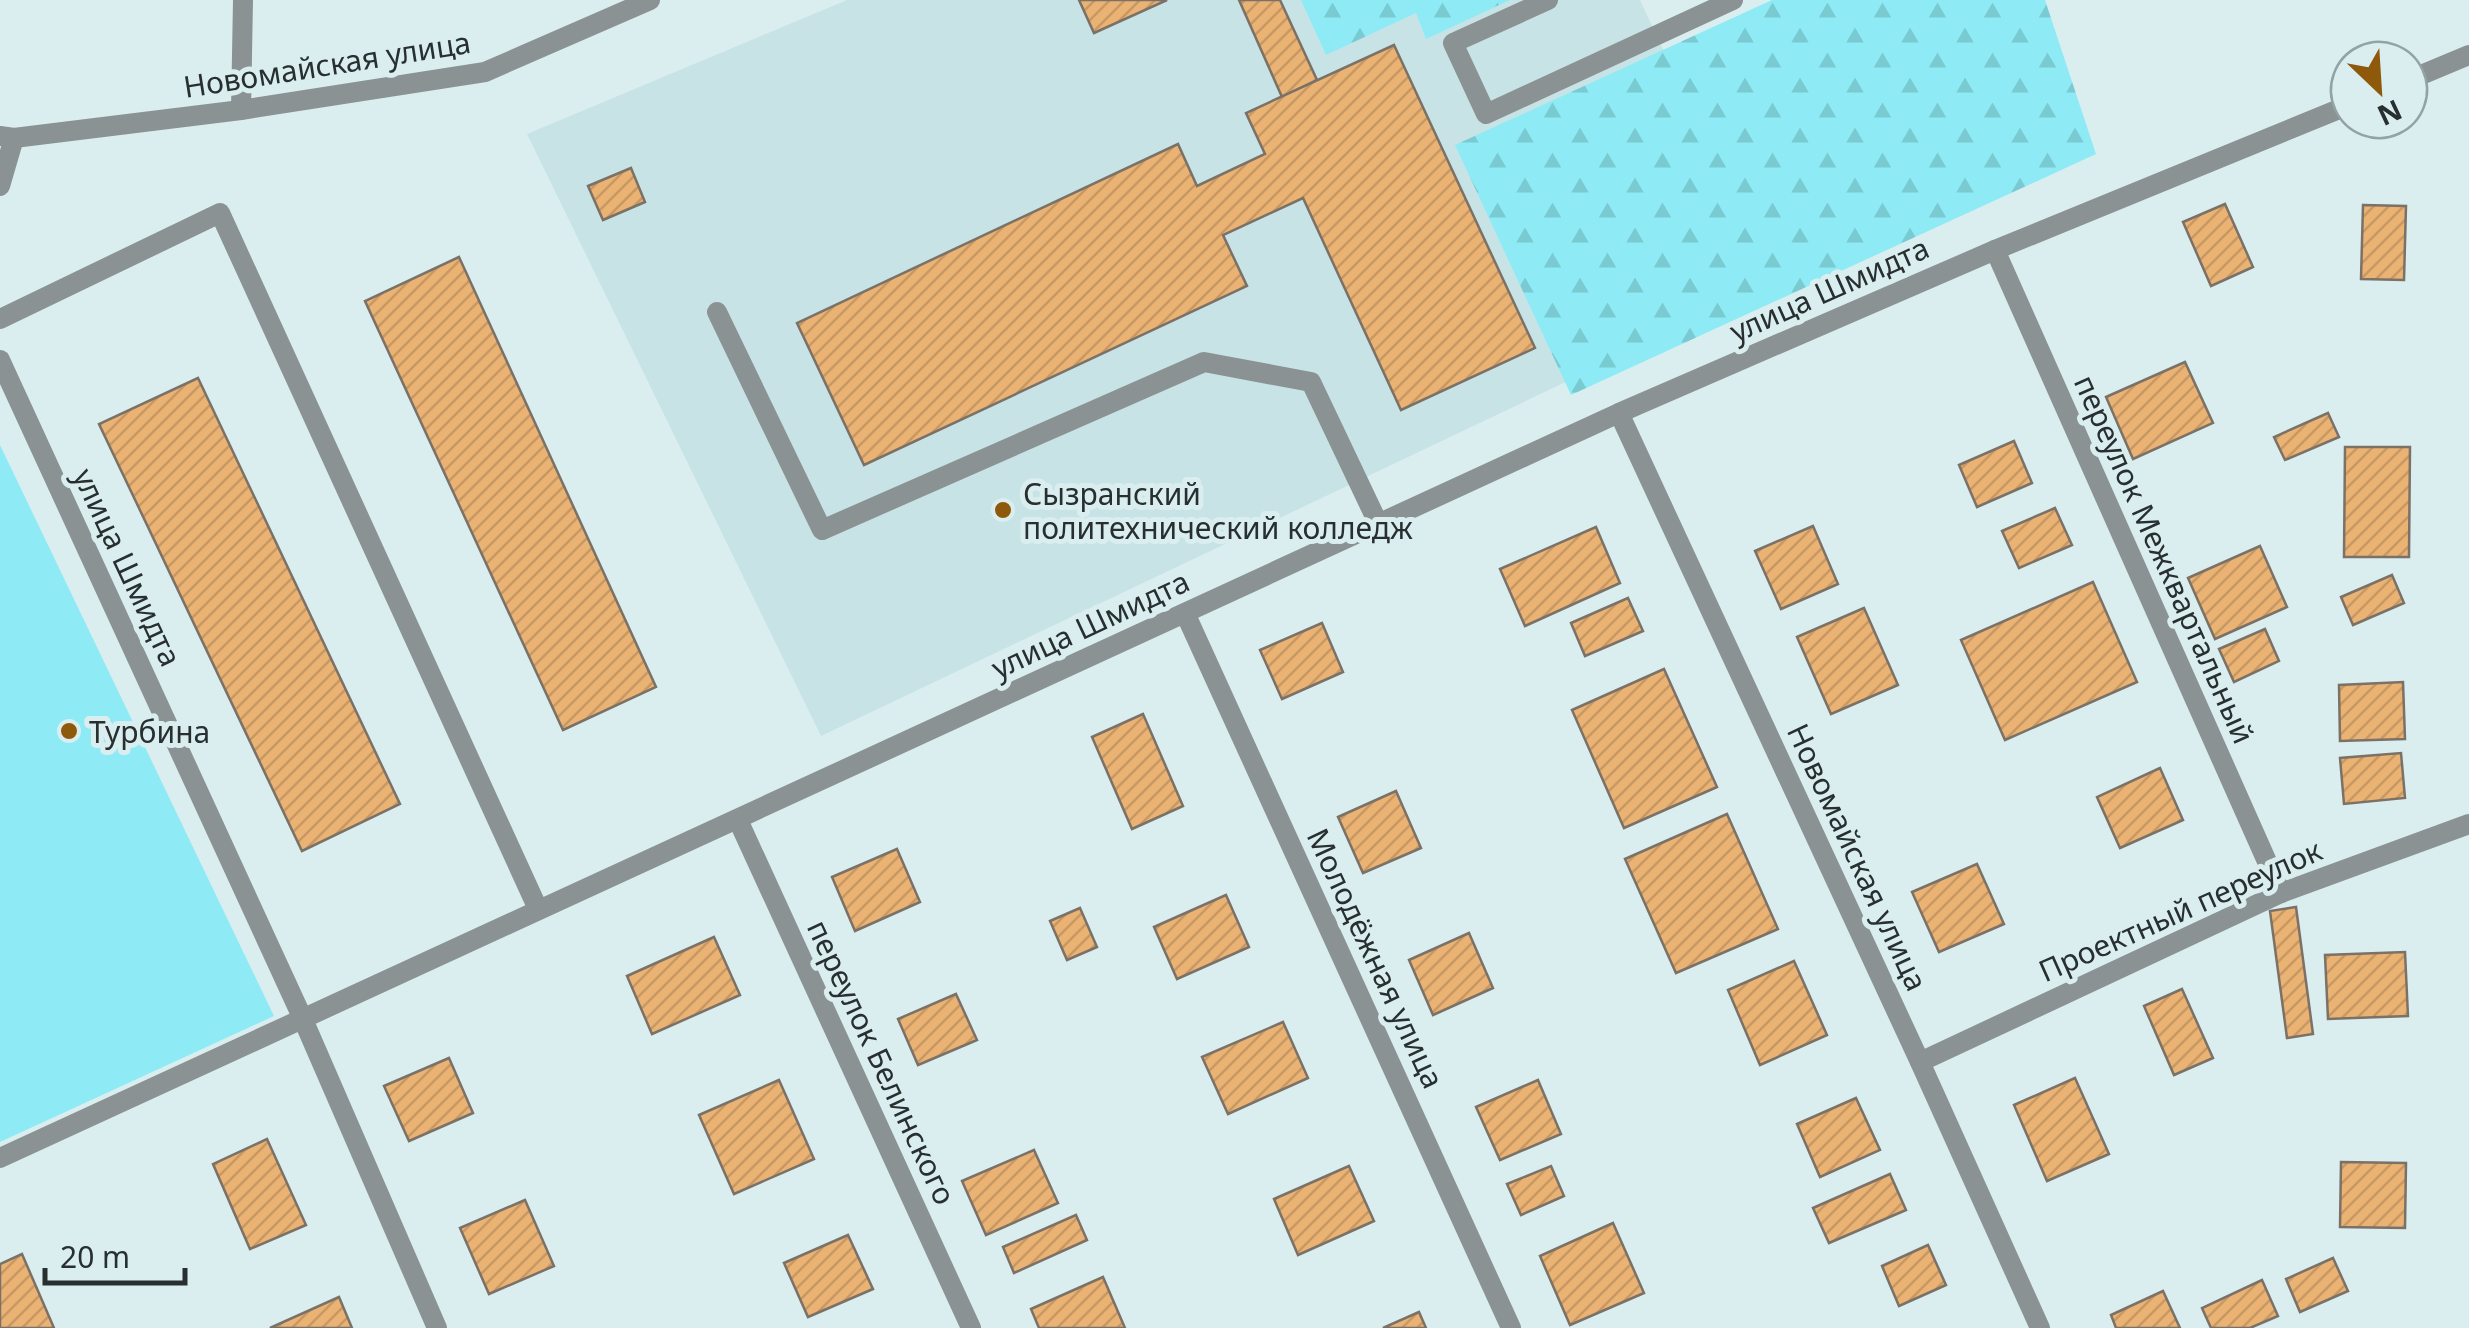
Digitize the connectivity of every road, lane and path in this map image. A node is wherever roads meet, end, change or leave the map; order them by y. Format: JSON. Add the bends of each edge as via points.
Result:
{"nodes":[{"id":1,"x":243,"y":0,"type":"edge"},
{"id":2,"x":650,"y":0,"type":"edge"},
{"id":3,"x":1548,"y":0,"type":"edge"},
{"id":4,"x":1733,"y":0,"type":"edge"},
{"id":5,"x":2469,"y":56,"type":"edge"},
{"id":6,"x":2429,"y":72,"type":"edge"},
{"id":7,"x":241,"y":110,"type":"junction"},
{"id":8,"x":2329,"y":112,"type":"edge"},
{"id":9,"x":7,"y":137,"type":"edge"},
{"id":10,"x":0,"y":186,"type":"edge"},
{"id":11,"x":1995,"y":250,"type":"junction"},
{"id":12,"x":716,"y":312,"type":"dead end"},
{"id":13,"x":0,"y":319,"type":"edge"},
{"id":14,"x":0,"y":360,"type":"edge"},
{"id":15,"x":1619,"y":413,"type":"junction"},
{"id":16,"x":1378,"y":524,"type":"junction"},
{"id":17,"x":1185,"y":612,"type":"junction"},
{"id":18,"x":738,"y":820,"type":"junction"},
{"id":19,"x":2469,"y":824,"type":"edge"},
{"id":20,"x":2281,"y":893,"type":"junction"},
{"id":21,"x":538,"y":909,"type":"junction"},
{"id":22,"x":302,"y":1017,"type":"junction"},
{"id":23,"x":1920,"y":1062,"type":"junction"},
{"id":24,"x":0,"y":1158,"type":"edge"},
{"id":25,"x":438,"y":1328,"type":"edge"},
{"id":26,"x":971,"y":1328,"type":"edge"},
{"id":27,"x":1512,"y":1328,"type":"edge"},
{"id":28,"x":2040,"y":1328,"type":"edge"}],
"edges":[{"from":1,"to":7,"type":"street"},
{"from":2,"to":7,"type":"street","name":"Новомайская улица","via":[[485,72]]},
{"from":3,"to":4,"type":"street","via":[[1453,43],[1486,114]]},
{"from":5,"to":6,"type":"street"},
{"from":7,"to":9,"type":"street","name":"Новомайская улица"},
{"from":8,"to":11,"type":"street","name":"улица Шмидта"},
{"from":9,"to":10,"type":"street"},
{"from":11,"to":15,"type":"street","name":"улица Шмидта"},
{"from":11,"to":20,"type":"street","name":"переулок Межквартальный"},
{"from":12,"to":16,"type":"street","via":[[822,530],[1204,362],[1310,382]]},
{"from":13,"to":21,"type":"street","via":[[220,214]]},
{"from":14,"to":22,"type":"street","name":"улица Шмидта"},
{"from":15,"to":16,"type":"street","name":"улица Шмидта"},
{"from":15,"to":23,"type":"street","name":"Новомайская улица"},
{"from":16,"to":17,"type":"street","name":"улица Шмидта"},
{"from":17,"to":18,"type":"street","name":"улица Шмидта"},
{"from":17,"to":27,"type":"street","name":"Молодёжная улица"},
{"from":18,"to":21,"type":"street","name":"улица Шмидта"},
{"from":18,"to":26,"type":"street","name":"переулок Белинского"},
{"from":19,"to":20,"type":"street","name":"Проектный переулок"},
{"from":20,"to":23,"type":"street","name":"Проектный переулок"},
{"from":21,"to":22,"type":"street","name":"улица Шмидта"},
{"from":22,"to":24,"type":"street","name":"улица Шмидта"},
{"from":22,"to":25,"type":"street"},
{"from":23,"to":28,"type":"street","name":"Новомайская улица"}]}
